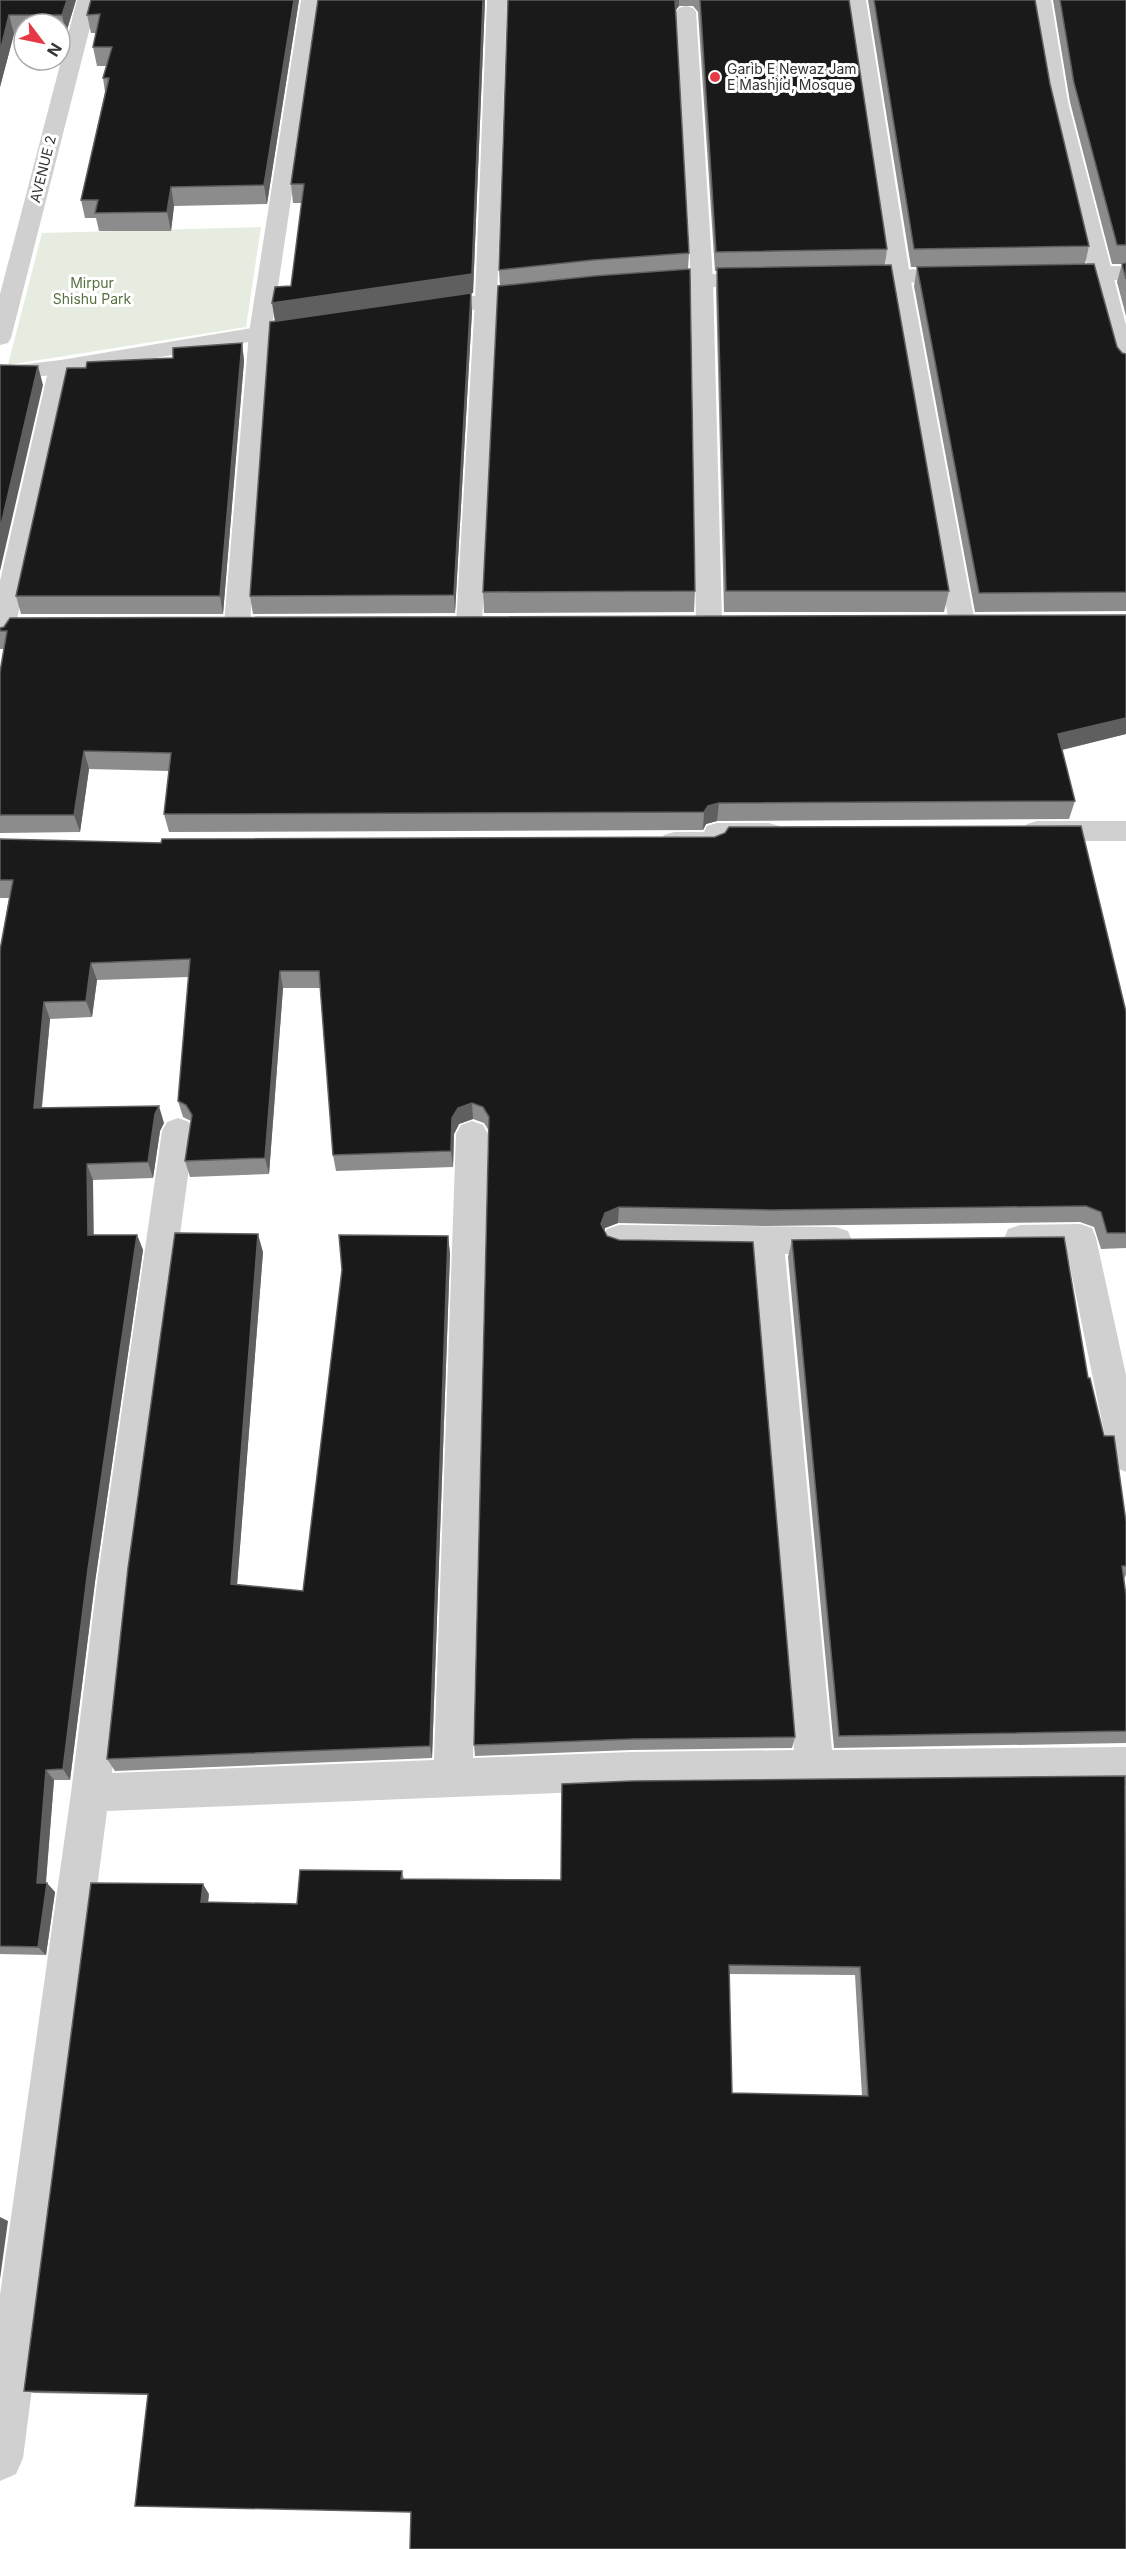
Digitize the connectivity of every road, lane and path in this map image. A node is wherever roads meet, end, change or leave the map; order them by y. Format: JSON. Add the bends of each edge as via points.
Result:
{"nodes":[{"id":1,"x":87,"y":0,"type":"edge"},
{"id":2,"x":311,"y":0,"type":"edge"},
{"id":3,"x":497,"y":0,"type":"edge"},
{"id":4,"x":856,"y":0,"type":"edge"},
{"id":5,"x":1041,"y":0,"type":"edge"},
{"id":6,"x":686,"y":12,"type":"dead end"},
{"id":7,"x":1100,"y":273,"type":"junction"},
{"id":8,"x":1126,"y":273,"type":"edge"},
{"id":9,"x":1029,"y":274,"type":"edge"},
{"id":10,"x":982,"y":275,"type":"edge"},
{"id":11,"x":899,"y":276,"type":"junction"},
{"id":12,"x":830,"y":278,"type":"edge"},
{"id":13,"x":783,"y":279,"type":"edge"},
{"id":14,"x":702,"y":280,"type":"junction"},
{"id":15,"x":626,"y":286,"type":"edge"},
{"id":16,"x":558,"y":292,"type":"edge"},
{"id":17,"x":486,"y":300,"type":"junction"},
{"id":18,"x":407,"y":312,"type":"edge"},
{"id":19,"x":328,"y":323,"type":"edge"},
{"id":20,"x":260,"y":333,"type":"junction"},
{"id":21,"x":0,"y":338,"type":"edge"},
{"id":22,"x":1126,"y":365,"type":"edge"},
{"id":23,"x":61,"y":367,"type":"junction"},
{"id":24,"x":0,"y":374,"type":"edge"},
{"id":25,"x":5,"y":590,"type":"edge"},
{"id":26,"x":709,"y":623,"type":"edge"},
{"id":27,"x":962,"y":623,"type":"edge"},
{"id":28,"x":237,"y":624,"type":"edge"},
{"id":29,"x":469,"y":624,"type":"edge"},
{"id":30,"x":10,"y":629,"type":"edge"},
{"id":31,"x":1126,"y":831,"type":"edge"},
{"id":32,"x":1009,"y":832,"type":"edge"},
{"id":33,"x":799,"y":833,"type":"edge"},
{"id":34,"x":654,"y":842,"type":"edge"},
{"id":35,"x":178,"y":1131,"type":"dead end"},
{"id":36,"x":472,"y":1134,"type":"dead end"},
{"id":37,"x":619,"y":1239,"type":"edge"},
{"id":38,"x":988,"y":1239,"type":"edge"},
{"id":39,"x":860,"y":1240,"type":"edge"},
{"id":40,"x":768,"y":1242,"type":"junction"},
{"id":41,"x":1126,"y":1456,"type":"edge"},
{"id":42,"x":1126,"y":1766,"type":"edge"},
{"id":43,"x":815,"y":1769,"type":"junction"},
{"id":44,"x":453,"y":1778,"type":"junction"},
{"id":45,"x":90,"y":1793,"type":"junction"},
{"id":46,"x":0,"y":2458,"type":"edge"}],
"edges":[{"from":1,"to":21,"type":"street","name":"AVENUE 2"},
{"from":2,"to":20,"type":"street"},
{"from":3,"to":17,"type":"street"},
{"from":4,"to":11,"type":"street"},
{"from":5,"to":7,"type":"street","via":[[1058,102]]},
{"from":6,"to":14,"type":"street"},
{"from":7,"to":8,"type":"street"},
{"from":7,"to":9,"type":"street"},
{"from":7,"to":22,"type":"street"},
{"from":10,"to":11,"type":"street"},
{"from":11,"to":12,"type":"street"},
{"from":11,"to":27,"type":"street"},
{"from":13,"to":14,"type":"street"},
{"from":14,"to":15,"type":"street"},
{"from":14,"to":26,"type":"street"},
{"from":16,"to":17,"type":"street"},
{"from":17,"to":18,"type":"street"},
{"from":17,"to":29,"type":"street"},
{"from":19,"to":20,"type":"street"},
{"from":20,"to":23,"type":"street"},
{"from":20,"to":28,"type":"street"},
{"from":23,"to":24,"type":"street"},
{"from":23,"to":25,"type":"street"},
{"from":25,"to":30,"type":"street"},
{"from":31,"to":32,"type":"street"},
{"from":33,"to":34,"type":"street","via":[[717,833],[713,842]]},
{"from":35,"to":45,"type":"street","via":[[115,1582]]},
{"from":36,"to":44,"type":"street"},
{"from":37,"to":40,"type":"street"},
{"from":38,"to":41,"type":"street","via":[[1080,1238]]},
{"from":39,"to":40,"type":"street"},
{"from":40,"to":43,"type":"street"},
{"from":42,"to":43,"type":"street"},
{"from":43,"to":44,"type":"street"},
{"from":44,"to":45,"type":"street"},
{"from":45,"to":46,"type":"street"}]}
